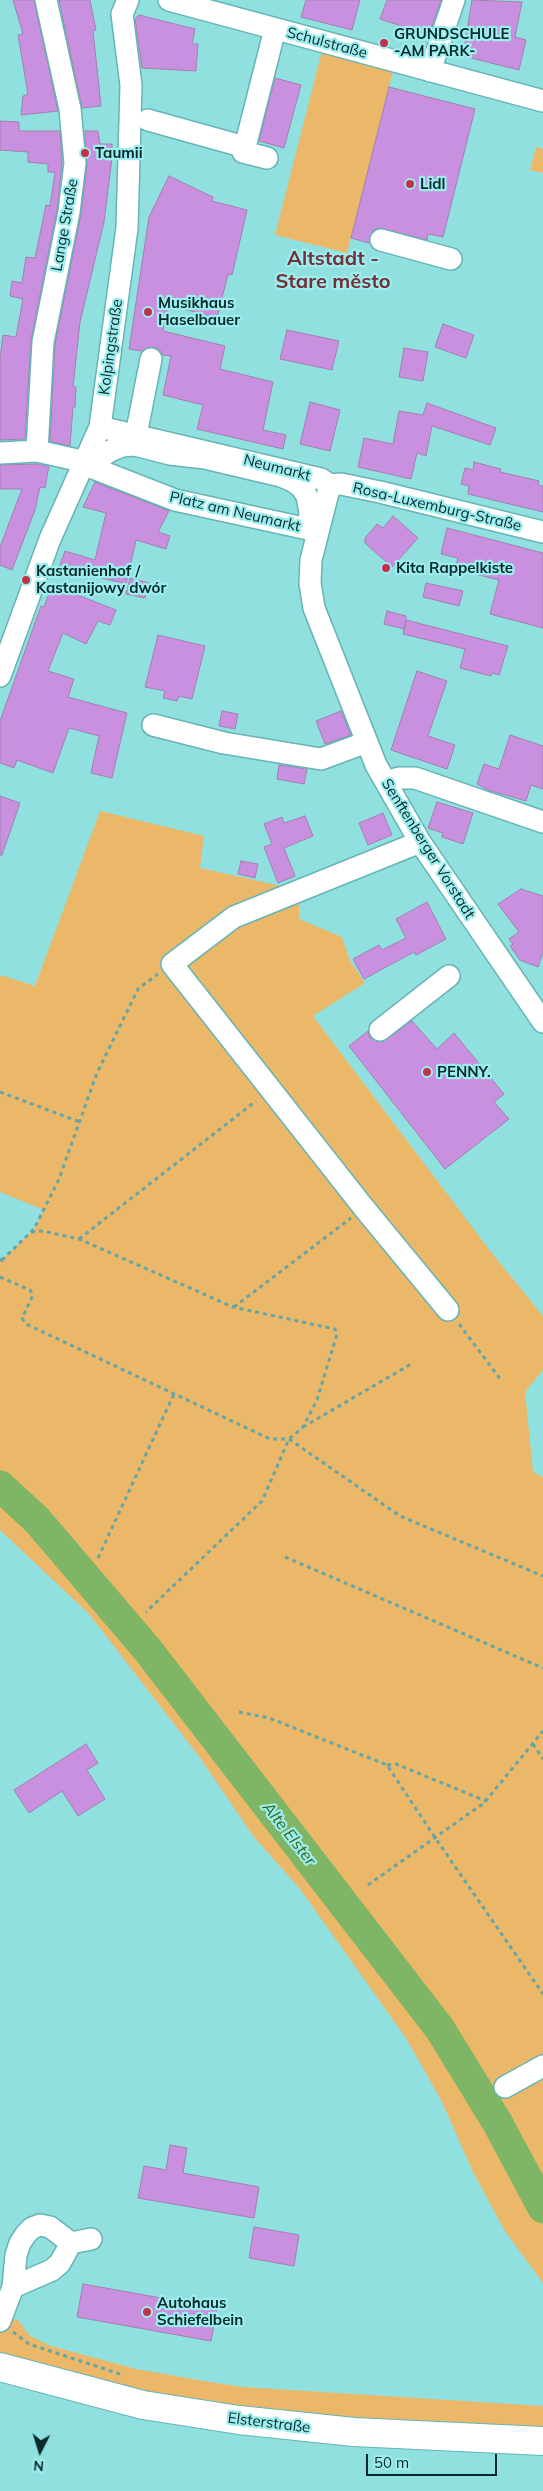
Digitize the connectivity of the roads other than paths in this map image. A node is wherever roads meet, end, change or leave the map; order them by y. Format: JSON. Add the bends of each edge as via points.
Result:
{"nodes":[{"id":1,"x":46,"y":0,"type":"edge"},
{"id":2,"x":127,"y":0,"type":"edge"},
{"id":3,"x":169,"y":0,"type":"edge"},
{"id":4,"x":454,"y":0,"type":"edge"},
{"id":5,"x":275,"y":29,"type":"junction"},
{"id":6,"x":430,"y":71,"type":"junction"},
{"id":7,"x":543,"y":101,"type":"edge"},
{"id":8,"x":148,"y":120,"type":"dead end"},
{"id":9,"x":244,"y":147,"type":"junction"},
{"id":10,"x":267,"y":158,"type":"dead end"},
{"id":11,"x":381,"y":240,"type":"dead end"},
{"id":12,"x":451,"y":258,"type":"dead end"},
{"id":13,"x":151,"y":359,"type":"dead end"},
{"id":14,"x":100,"y":427,"type":"junction"},
{"id":15,"x":136,"y":436,"type":"junction"},
{"id":16,"x":37,"y":451,"type":"junction"},
{"id":17,"x":0,"y":452,"type":"edge"},
{"id":18,"x":93,"y":466,"type":"junction"},
{"id":19,"x":330,"y":485,"type":"junction"},
{"id":20,"x":543,"y":532,"type":"edge"},
{"id":21,"x":314,"y":608,"type":"joint"},
{"id":22,"x":0,"y":676,"type":"edge"},
{"id":23,"x":154,"y":725,"type":"dead end"},
{"id":24,"x":367,"y":742,"type":"junction"},
{"id":25,"x":386,"y":782,"type":"junction"},
{"id":26,"x":543,"y":822,"type":"edge"},
{"id":27,"x":420,"y":842,"type":"junction"},
{"id":28,"x":449,"y":976,"type":"dead end"},
{"id":29,"x":541,"y":1017,"type":"edge"},
{"id":30,"x":380,"y":1030,"type":"dead end"},
{"id":31,"x":448,"y":1310,"type":"road end"},
{"id":32,"x":543,"y":2066,"type":"edge"},
{"id":33,"x":505,"y":2087,"type":"dead end"},
{"id":34,"x":13,"y":2287,"type":"junction"},
{"id":35,"x":3,"y":2326,"type":"edge"},
{"id":36,"x":0,"y":2367,"type":"edge"},
{"id":37,"x":543,"y":2441,"type":"edge"}],
"edges":[{"from":1,"to":16,"type":"street","name":"Lange Straße","via":[[70,108],[75,163],[69,212],[43,342]]},
{"from":2,"to":14,"type":"street","name":"Kolpingstraße","via":[[122,19],[131,85],[126,247]]},
{"from":3,"to":5,"type":"street","name":"Schulstraße"},
{"from":4,"to":6,"type":"street"},
{"from":5,"to":6,"type":"street","name":"Schulstraße"},
{"from":5,"to":9,"type":"street"},
{"from":6,"to":7,"type":"street","name":"Schulstraße"},
{"from":8,"to":9,"type":"street"},
{"from":9,"to":10,"type":"street","via":[[243,152]]},
{"from":11,"to":12,"type":"street"},
{"from":13,"to":15,"type":"street"},
{"from":14,"to":15,"type":"street","name":"Neumarkt"},
{"from":14,"to":18,"type":"street","name":"Kolpingstraße"},
{"from":15,"to":19,"type":"street","name":"Neumarkt","via":[[321,479]]},
{"from":16,"to":17,"type":"street"},
{"from":16,"to":18,"type":"street"},
{"from":18,"to":18,"type":"street","name":"Platz am Neumarkt","via":[[101,457],[122,446],[135,445],[281,476],[301,487],[307,496],[308,529],[175,500]]},
{"from":18,"to":22,"type":"street","name":"Kolpingstraße","via":[[50,538]]},
{"from":19,"to":20,"type":"street","name":"Rosa-Luxemburg-Straße","via":[[341,484],[380,492]]},
{"from":19,"to":21,"type":"street","name":"Neumarkt","via":[[311,560]]},
{"from":21,"to":24,"type":"street","name":"Senftenberger Vorstadt"},
{"from":23,"to":24,"type":"street","via":[[224,743],[321,759]]},
{"from":24,"to":25,"type":"street","name":"Senftenberger Vorstadt"},
{"from":25,"to":26,"type":"street","via":[[415,778]]},
{"from":25,"to":27,"type":"street","name":"Senftenberger Vorstadt"},
{"from":27,"to":29,"type":"street","name":"Senftenberger Vorstadt"},
{"from":27,"to":31,"type":"street","via":[[234,917],[172,964]]},
{"from":28,"to":30,"type":"street"},
{"from":32,"to":33,"type":"street"},
{"from":34,"to":34,"type":"street","via":[[16,2255],[20,2243],[32,2228],[50,2226],[81,2241],[52,2270]]},
{"from":34,"to":35,"type":"street"},
{"from":36,"to":37,"type":"main road","name":"Elsterstraße","via":[[143,2406],[239,2420],[354,2432]]}]}
